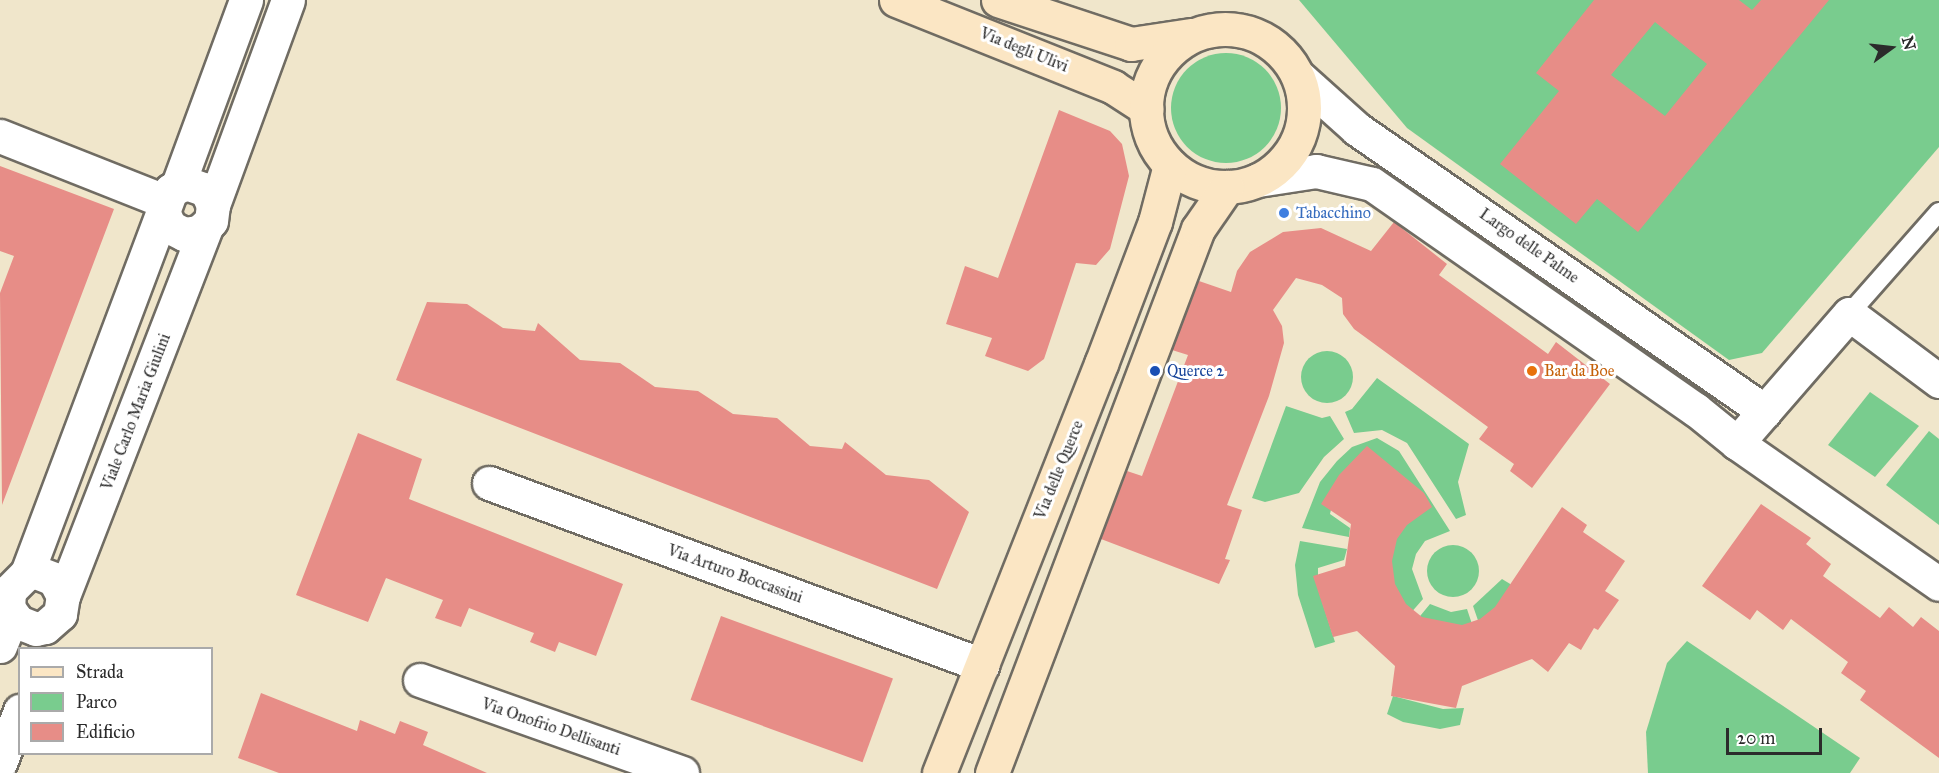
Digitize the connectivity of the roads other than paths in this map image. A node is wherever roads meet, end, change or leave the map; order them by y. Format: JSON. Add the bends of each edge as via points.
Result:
{"nodes":[{"id":1,"x":246,"y":0,"type":"edge"},
{"id":2,"x":288,"y":0,"type":"edge"},
{"id":3,"x":896,"y":0,"type":"edge"},
{"id":4,"x":998,"y":0,"type":"edge"},
{"id":5,"x":1194,"y":35,"type":"junction"},
{"id":6,"x":1298,"y":76,"type":"junction"},
{"id":7,"x":1147,"y":109,"type":"junction"},
{"id":8,"x":0,"y":136,"type":"edge"},
{"id":9,"x":1170,"y":165,"type":"junction"},
{"id":10,"x":1243,"y":184,"type":"junction"},
{"id":11,"x":168,"y":199,"type":"junction"},
{"id":12,"x":1939,"y":212,"type":"edge"},
{"id":13,"x":210,"y":216,"type":"junction"},
{"id":14,"x":1849,"y":314,"type":"junction"},
{"id":15,"x":1939,"y":381,"type":"edge"},
{"id":16,"x":1765,"y":411,"type":"junction"},
{"id":17,"x":1737,"y":443,"type":"junction"},
{"id":18,"x":489,"y":483,"type":"dead end"},
{"id":19,"x":1939,"y":584,"type":"edge"},
{"id":20,"x":12,"y":592,"type":"edge"},
{"id":21,"x":53,"y":622,"type":"edge"},
{"id":22,"x":0,"y":646,"type":"edge"},
{"id":23,"x":982,"y":665,"type":"junction"},
{"id":24,"x":420,"y":680,"type":"dead end"},
{"id":25,"x":18,"y":716,"type":"edge"},
{"id":26,"x":0,"y":763,"type":"edge"},
{"id":27,"x":682,"y":773,"type":"edge"},
{"id":28,"x":939,"y":773,"type":"edge"},
{"id":29,"x":992,"y":773,"type":"edge"}],
"edges":[{"from":1,"to":11,"type":"street"},
{"from":2,"to":13,"type":"street","name":"Viale Carlo Maria Giulini"},
{"from":3,"to":7,"type":"street","name":"Via degli Ulivi","via":[[1113,87]]},
{"from":4,"to":5,"type":"street","via":[[1131,44]]},
{"from":5,"to":6,"type":"street","via":[[1218,29],[1250,33],[1285,55]]},
{"from":5,"to":7,"type":"street","via":[[1174,47],[1159,65],[1149,86]]},
{"from":6,"to":10,"type":"street","via":[[1304,100],[1303,124],[1284,160]]},
{"from":6,"to":16,"type":"street","name":"Largo delle Palme","via":[[1357,129]]},
{"from":7,"to":9,"type":"street","via":[[1149,129]]},
{"from":8,"to":11,"type":"street"},
{"from":9,"to":10,"type":"street","via":[[1188,177]]},
{"from":9,"to":23,"type":"street","name":"Via delle Querce","via":[[1155,222]]},
{"from":10,"to":17,"type":"street","via":[[1316,171],[1372,184],[1695,409]]},
{"from":10,"to":29,"type":"street","via":[[1198,229]]},
{"from":11,"to":13,"type":"street","via":[[200,186]]},
{"from":11,"to":13,"type":"street","via":[[170,227],[184,234]]},
{"from":11,"to":20,"type":"street"},
{"from":12,"to":14,"type":"lane"},
{"from":13,"to":21,"type":"street","name":"Viale Carlo Maria Giulini"},
{"from":14,"to":15,"type":"street"},
{"from":14,"to":16,"type":"street"},
{"from":16,"to":17,"type":"street"},
{"from":17,"to":19,"type":"street"},
{"from":18,"to":23,"type":"street","name":"Via Arturo Boccassini"},
{"from":20,"to":21,"type":"street","via":[[36,628]]},
{"from":20,"to":21,"type":"street","via":[[36,572],[54,579]]},
{"from":20,"to":22,"type":"street"},
{"from":23,"to":28,"type":"street","name":"Via delle Querce"},
{"from":24,"to":27,"type":"street","name":"Via Onofrio Dellisanti"},
{"from":25,"to":26,"type":"street"}]}
